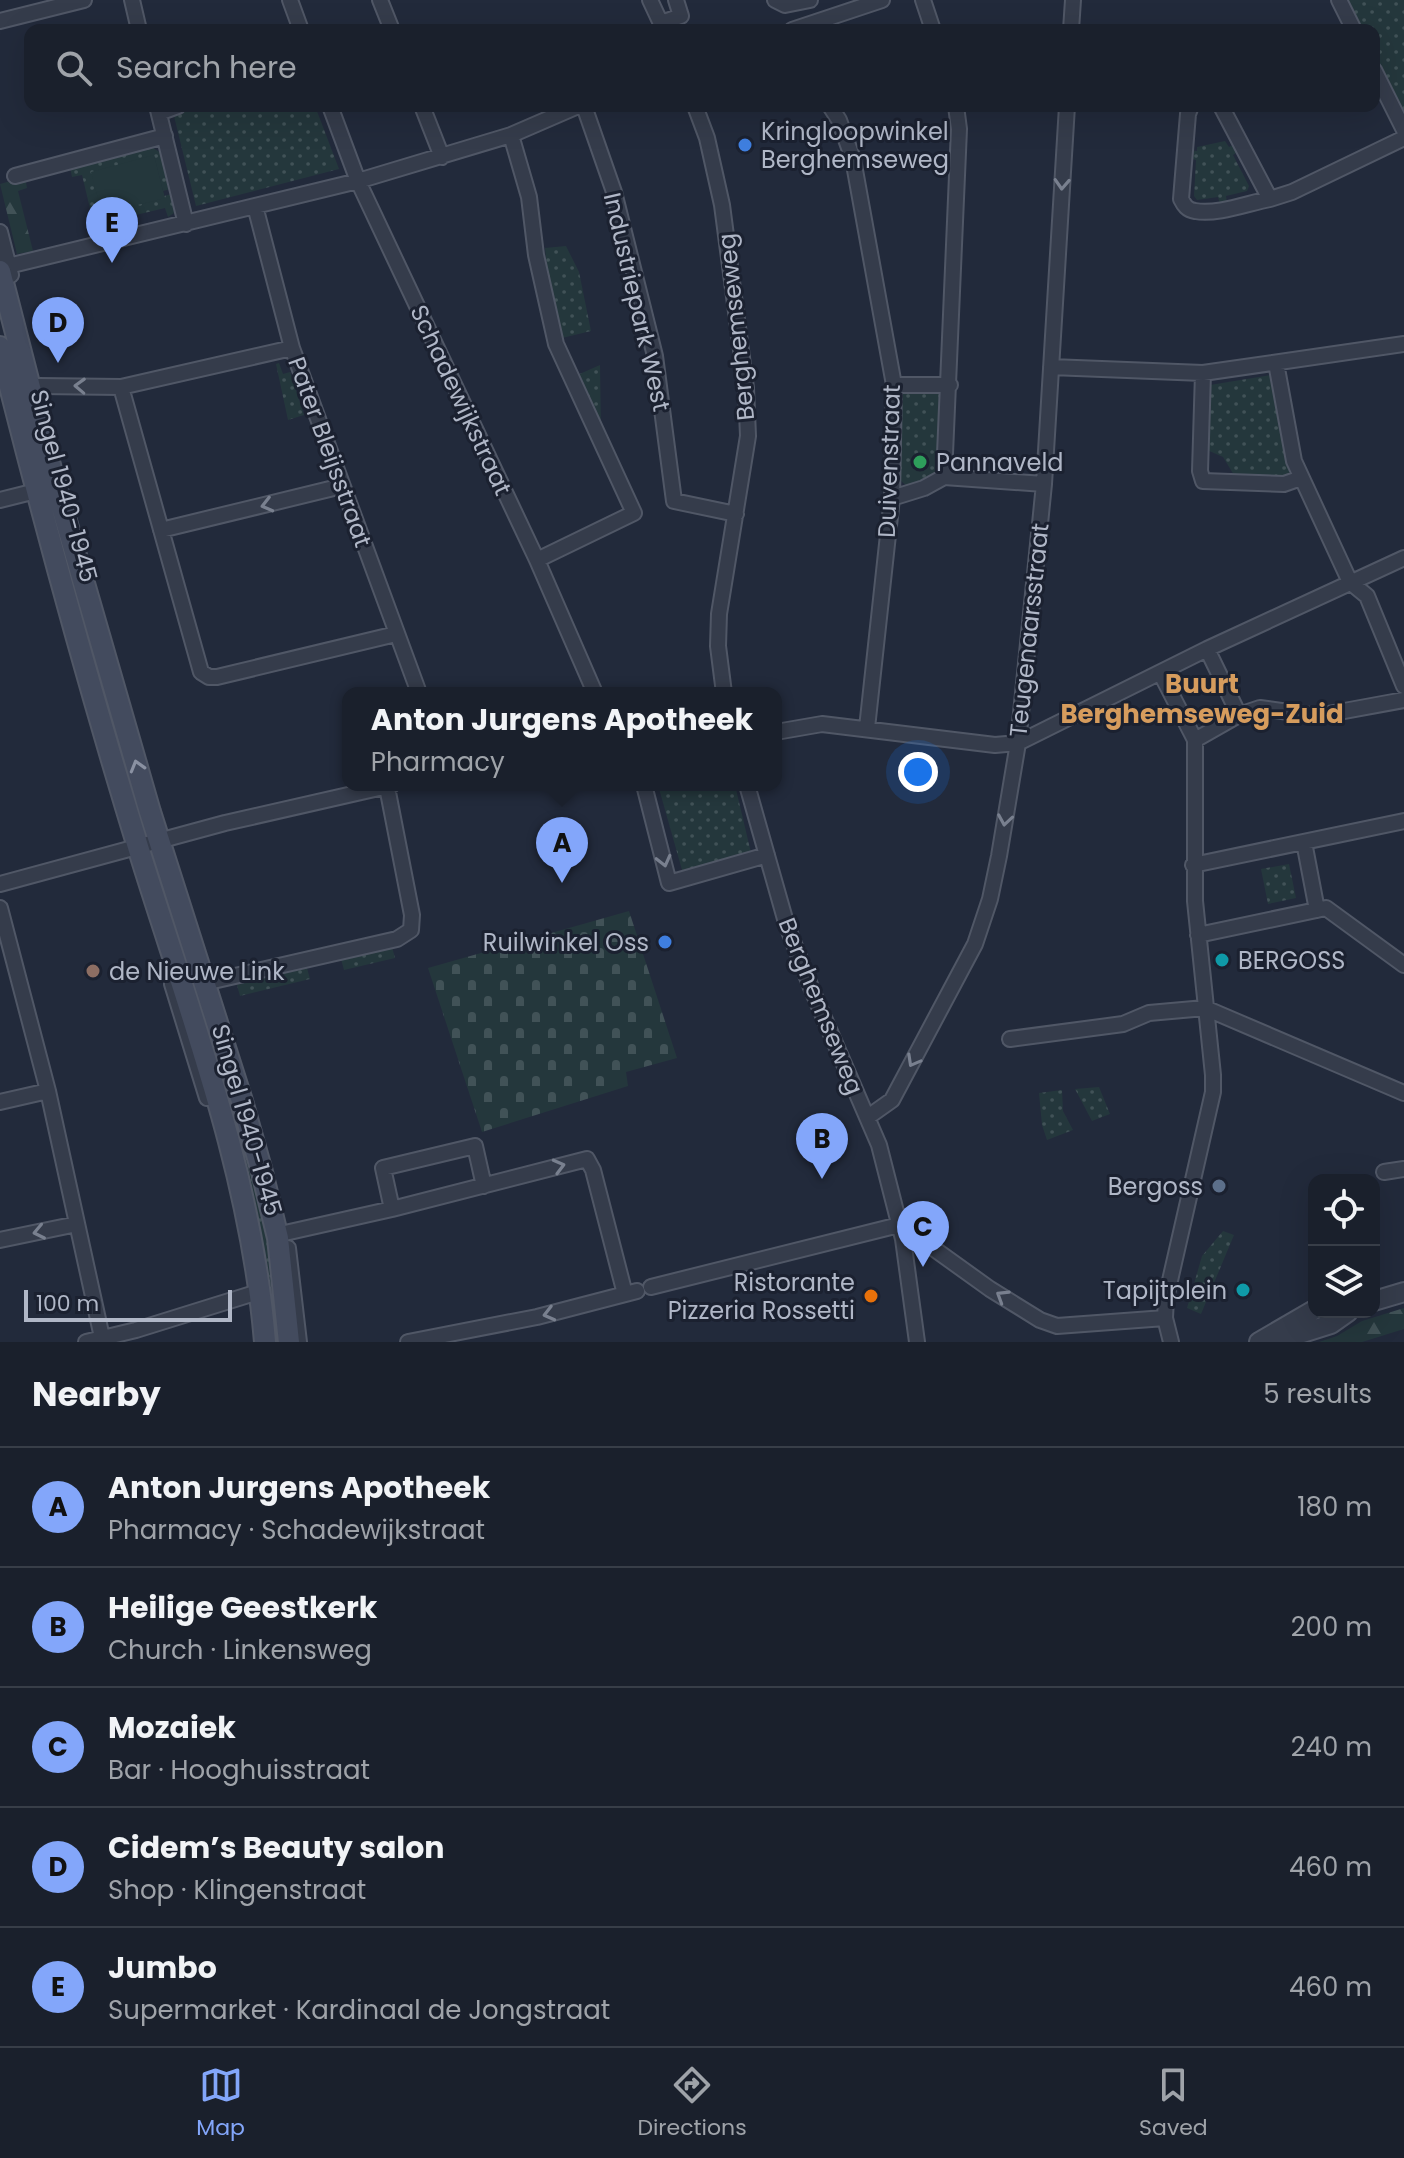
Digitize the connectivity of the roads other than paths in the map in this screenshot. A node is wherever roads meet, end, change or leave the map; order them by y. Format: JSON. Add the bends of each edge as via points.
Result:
{"nodes":[{"id":1,"x":132,"y":0,"type":"edge"},
{"id":2,"x":290,"y":0,"type":"edge"},
{"id":3,"x":380,"y":0,"type":"edge"},
{"id":4,"x":650,"y":0,"type":"edge"},
{"id":5,"x":676,"y":0,"type":"edge"},
{"id":6,"x":775,"y":0,"type":"edge"},
{"id":7,"x":882,"y":0,"type":"edge"},
{"id":8,"x":923,"y":0,"type":"edge"},
{"id":9,"x":1073,"y":0,"type":"edge"},
{"id":10,"x":1339,"y":0,"type":"edge"},
{"id":11,"x":74,"y":1,"type":"edge"},
{"id":12,"x":804,"y":2,"type":"edge"},
{"id":13,"x":0,"y":21,"type":"edge"},
{"id":14,"x":138,"y":24,"type":"edge"},
{"id":15,"x":299,"y":24,"type":"edge"},
{"id":16,"x":390,"y":24,"type":"edge"},
{"id":17,"x":662,"y":24,"type":"edge"},
{"id":18,"x":668,"y":24,"type":"edge"},
{"id":19,"x":802,"y":24,"type":"edge"},
{"id":20,"x":815,"y":24,"type":"edge"},
{"id":21,"x":931,"y":24,"type":"edge"},
{"id":22,"x":1071,"y":24,"type":"edge"},
{"id":23,"x":1351,"y":24,"type":"edge"},
{"id":24,"x":1380,"y":82,"type":"edge"},
{"id":25,"x":159,"y":112,"type":"edge"},
{"id":26,"x":332,"y":112,"type":"edge"},
{"id":27,"x":424,"y":112,"type":"edge"},
{"id":28,"x":564,"y":112,"type":"edge"},
{"id":29,"x":586,"y":112,"type":"edge"},
{"id":30,"x":697,"y":112,"type":"edge"},
{"id":31,"x":834,"y":112,"type":"edge"},
{"id":32,"x":957,"y":112,"type":"edge"},
{"id":33,"x":1067,"y":112,"type":"edge"},
{"id":34,"x":1189,"y":112,"type":"edge"},
{"id":35,"x":1224,"y":112,"type":"edge"},
{"id":36,"x":1404,"y":130,"type":"edge"},
{"id":37,"x":511,"y":135,"type":"junction"},
{"id":38,"x":165,"y":136,"type":"junction"},
{"id":39,"x":1404,"y":138,"type":"edge"},
{"id":40,"x":442,"y":157,"type":"junction"},
{"id":41,"x":15,"y":176,"type":"dead end"},
{"id":42,"x":358,"y":181,"type":"junction"},
{"id":43,"x":1270,"y":199,"type":"junction"},
{"id":44,"x":255,"y":206,"type":"junction"},
{"id":45,"x":186,"y":224,"type":"junction"},
{"id":46,"x":0,"y":232,"type":"edge"},
{"id":47,"x":3,"y":268,"type":"edge"},
{"id":48,"x":1404,"y":344,"type":"edge"},
{"id":49,"x":0,"y":347,"type":"edge"},
{"id":50,"x":292,"y":348,"type":"junction"},
{"id":51,"x":1276,"y":363,"type":"junction"},
{"id":52,"x":1051,"y":367,"type":"junction"},
{"id":53,"x":1203,"y":373,"type":"junction"},
{"id":54,"x":894,"y":385,"type":"junction"},
{"id":55,"x":950,"y":385,"type":"junction"},
{"id":56,"x":39,"y":386,"type":"junction"},
{"id":57,"x":0,"y":387,"type":"edge"},
{"id":58,"x":121,"y":387,"type":"junction"},
{"id":59,"x":39,"y":419,"type":"junction"},
{"id":60,"x":944,"y":477,"type":"junction"},
{"id":61,"x":1301,"y":478,"type":"junction"},
{"id":62,"x":1044,"y":484,"type":"junction"},
{"id":63,"x":342,"y":486,"type":"junction"},
{"id":64,"x":32,"y":492,"type":"junction"},
{"id":65,"x":892,"y":498,"type":"junction"},
{"id":66,"x":0,"y":500,"type":"edge"},
{"id":67,"x":736,"y":514,"type":"junction"},
{"id":68,"x":161,"y":530,"type":"junction"},
{"id":69,"x":1404,"y":558,"type":"edge"},
{"id":70,"x":537,"y":560,"type":"junction"},
{"id":71,"x":1350,"y":582,"type":"junction"},
{"id":72,"x":396,"y":634,"type":"junction"},
{"id":73,"x":1207,"y":649,"type":"junction"},
{"id":74,"x":1161,"y":674,"type":"junction"},
{"id":75,"x":1404,"y":686,"type":"edge"},
{"id":76,"x":417,"y":687,"type":"edge"},
{"id":77,"x":592,"y":687,"type":"edge"},
{"id":78,"x":723,"y":687,"type":"edge"},
{"id":79,"x":1404,"y":700,"type":"edge"},
{"id":80,"x":1239,"y":715,"type":"junction"},
{"id":81,"x":867,"y":728,"type":"junction"},
{"id":82,"x":782,"y":731,"type":"edge"},
{"id":83,"x":1195,"y":740,"type":"junction"},
{"id":84,"x":1018,"y":743,"type":"junction"},
{"id":85,"x":365,"y":791,"type":"edge"},
{"id":86,"x":390,"y":791,"type":"edge"},
{"id":87,"x":646,"y":791,"type":"edge"},
{"id":88,"x":749,"y":791,"type":"edge"},
{"id":89,"x":1404,"y":821,"type":"edge"},
{"id":90,"x":158,"y":841,"type":"junction"},
{"id":91,"x":1304,"y":842,"type":"junction"},
{"id":92,"x":134,"y":848,"type":"junction"},
{"id":93,"x":767,"y":855,"type":"junction"},
{"id":94,"x":1193,"y":865,"type":"junction"},
{"id":95,"x":0,"y":884,"type":"edge"},
{"id":96,"x":0,"y":908,"type":"edge"},
{"id":97,"x":1317,"y":910,"type":"junction"},
{"id":98,"x":181,"y":911,"type":"junction"},
{"id":99,"x":1198,"y":935,"type":"junction"},
{"id":100,"x":5,"y":949,"type":"edge"},
{"id":101,"x":1404,"y":965,"type":"edge"},
{"id":102,"x":213,"y":981,"type":"junction"},
{"id":103,"x":1205,"y":1008,"type":"junction"},
{"id":104,"x":1010,"y":1039,"type":"dead end"},
{"id":105,"x":48,"y":1091,"type":"junction"},
{"id":106,"x":1404,"y":1093,"type":"edge"},
{"id":107,"x":0,"y":1102,"type":"edge"},
{"id":108,"x":868,"y":1117,"type":"junction"},
{"id":109,"x":1404,"y":1169,"type":"edge"},
{"id":110,"x":1384,"y":1172,"type":"dead end"},
{"id":111,"x":484,"y":1186,"type":"junction"},
{"id":112,"x":392,"y":1209,"type":"junction"},
{"id":113,"x":77,"y":1224,"type":"junction"},
{"id":114,"x":901,"y":1232,"type":"junction"},
{"id":115,"x":285,"y":1233,"type":"junction"},
{"id":116,"x":0,"y":1240,"type":"edge"},
{"id":117,"x":638,"y":1291,"type":"junction"},
{"id":118,"x":257,"y":1292,"type":"junction"},
{"id":119,"x":1404,"y":1292,"type":"edge"},
{"id":120,"x":1380,"y":1299,"type":"edge"},
{"id":121,"x":1308,"y":1313,"type":"edge"},
{"id":122,"x":1165,"y":1318,"type":"junction"},
{"id":123,"x":1340,"y":1318,"type":"edge"},
{"id":124,"x":103,"y":1340,"type":"edge"},
{"id":125,"x":86,"y":1342,"type":"edge"},
{"id":126,"x":265,"y":1342,"type":"edge"},
{"id":127,"x":289,"y":1342,"type":"edge"},
{"id":128,"x":299,"y":1342,"type":"edge"},
{"id":129,"x":408,"y":1342,"type":"edge"},
{"id":130,"x":917,"y":1342,"type":"edge"},
{"id":131,"x":1171,"y":1342,"type":"edge"},
{"id":132,"x":1259,"y":1342,"type":"edge"},
{"id":133,"x":1274,"y":1342,"type":"edge"}],
"edges":[{"from":1,"to":14,"type":"street"},
{"from":2,"to":15,"type":"street"},
{"from":3,"to":16,"type":"street"},
{"from":4,"to":17,"type":"street"},
{"from":5,"to":18,"type":"street","via":[[681,16]]},
{"from":6,"to":12,"type":"street","via":[[785,5]]},
{"from":7,"to":20,"type":"street"},
{"from":8,"to":21,"type":"street"},
{"from":9,"to":22,"type":"street"},
{"from":10,"to":23,"type":"street"},
{"from":11,"to":13,"type":"street"},
{"from":12,"to":19,"type":"street"},
{"from":24,"to":36,"type":"street"},
{"from":25,"to":38,"type":"street"},
{"from":26,"to":42,"type":"street","name":"Schadewijkstraat"},
{"from":27,"to":40,"type":"street"},
{"from":28,"to":37,"type":"street"},
{"from":29,"to":67,"type":"street","name":"Industriepark West","via":[[614,192],[655,356],[674,501]]},
{"from":30,"to":67,"type":"street","name":"Berghemseweg","via":[[722,205],[746,388],[748,436]]},
{"from":31,"to":54,"type":"street","name":"Duivenstraat","via":[[853,159]]},
{"from":32,"to":55,"type":"street"},
{"from":33,"to":52,"type":"street","name":"Teugenaarsstraat","one_way":true},
{"from":34,"to":43,"type":"street","via":[[1181,199],[1186,208],[1212,211]]},
{"from":35,"to":43,"type":"street"},
{"from":37,"to":40,"type":"street"},
{"from":37,"to":70,"type":"street","via":[[529,197],[556,344],[634,513]]},
{"from":38,"to":41,"type":"street"},
{"from":38,"to":45,"type":"street"},
{"from":39,"to":43,"type":"street"},
{"from":40,"to":42,"type":"street"},
{"from":42,"to":44,"type":"street"},
{"from":42,"to":70,"type":"street","name":"Schadewijkstraat"},
{"from":44,"to":45,"type":"street"},
{"from":44,"to":50,"type":"street","name":"Pater Bleijsstraat"},
{"from":45,"to":47,"type":"street"},
{"from":46,"to":47,"type":"street","name":"Singel 1940-1945"},
{"from":47,"to":56,"type":"street","name":"Singel 1940-1945"},
{"from":47,"to":59,"type":"main road","name":"Singel 1940-1945"},
{"from":48,"to":51,"type":"street"},
{"from":49,"to":64,"type":"main road","name":"Singel 1940-1945"},
{"from":50,"to":58,"type":"street"},
{"from":50,"to":63,"type":"street","name":"Pater Bleijsstraat"},
{"from":51,"to":53,"type":"street"},
{"from":51,"to":61,"type":"street"},
{"from":52,"to":53,"type":"street"},
{"from":52,"to":62,"type":"street","name":"Teugenaarsstraat"},
{"from":53,"to":61,"type":"street","via":[[1203,481],[1284,484]]},
{"from":54,"to":55,"type":"street"},
{"from":54,"to":65,"type":"street","name":"Duivenstraat"},
{"from":55,"to":60,"type":"street"},
{"from":58,"to":56,"type":"street","one_way":true},
{"from":56,"to":59,"type":"street","name":"Singel 1940-1945","via":[[45,409]]},
{"from":57,"to":64,"type":"street","name":"Singel 1940-1945"},
{"from":58,"to":68,"type":"street"},
{"from":90,"to":59,"type":"main road","name":"Singel 1940-1945","one_way":true},
{"from":60,"to":62,"type":"street"},
{"from":60,"to":65,"type":"street"},
{"from":61,"to":71,"type":"street"},
{"from":62,"to":84,"type":"street","name":"Teugenaarsstraat"},
{"from":63,"to":68,"type":"street","one_way":true},
{"from":63,"to":72,"type":"street","name":"Pater Bleijsstraat"},
{"from":64,"to":66,"type":"street"},
{"from":64,"to":92,"type":"main road","name":"Singel 1940-1945"},
{"from":65,"to":81,"type":"street","name":"Duivenstraat"},
{"from":67,"to":78,"type":"street","name":"Berghemseweg","via":[[719,614]]},
{"from":68,"to":72,"type":"street","via":[[201,672],[209,677]]},
{"from":69,"to":71,"type":"street"},
{"from":70,"to":77,"type":"street","name":"Schadewijkstraat"},
{"from":71,"to":73,"type":"street"},
{"from":71,"to":75,"type":"street","via":[[1367,596]]},
{"from":72,"to":76,"type":"street","name":"Pater Bleijsstraat"},
{"from":73,"to":74,"type":"street"},
{"from":73,"to":80,"type":"street"},
{"from":74,"to":83,"type":"street"},
{"from":74,"to":84,"type":"street"},
{"from":79,"to":80,"type":"street","via":[[1317,716],[1260,708]]},
{"from":80,"to":83,"type":"street"},
{"from":81,"to":82,"type":"street","via":[[822,724]]},
{"from":81,"to":84,"type":"street","via":[[995,745]]},
{"from":83,"to":94,"type":"street"},
{"from":84,"to":108,"type":"street","name":"Teugenaarsstraat","one_way":true,"via":[[990,899],[975,944],[892,1100]]},
{"from":85,"to":90,"type":"street"},
{"from":86,"to":102,"type":"street","via":[[411,930],[397,939]]},
{"from":87,"to":93,"type":"street","one_way":true,"via":[[669,883]]},
{"from":88,"to":93,"type":"street","name":"Berghemseweg"},
{"from":89,"to":91,"type":"street"},
{"from":90,"to":92,"type":"street"},
{"from":90,"to":98,"type":"main road","name":"Singel 1940-1945"},
{"from":91,"to":94,"type":"street"},
{"from":91,"to":97,"type":"street"},
{"from":92,"to":95,"type":"street"},
{"from":92,"to":118,"type":"main road","name":"Singel 1940-1945","via":[[239,1176]]},
{"from":93,"to":108,"type":"street","name":"Berghemseweg","via":[[787,926]]},
{"from":94,"to":99,"type":"street"},
{"from":96,"to":100,"type":"street"},
{"from":97,"to":99,"type":"street"},
{"from":97,"to":101,"type":"street","via":[[1326,908]]},
{"from":98,"to":102,"type":"street","name":"Singel 1940-1945","via":[[195,925]]},
{"from":98,"to":127,"type":"main road","name":"Singel 1940-1945","via":[[262,1172],[278,1238]]},
{"from":99,"to":103,"type":"street"},
{"from":100,"to":105,"type":"street"},
{"from":102,"to":115,"type":"street","name":"Singel 1940-1945"},
{"from":103,"to":104,"type":"street"},
{"from":103,"to":106,"type":"street"},
{"from":103,"to":122,"type":"street","via":[[1213,1092]]},
{"from":105,"to":107,"type":"street"},
{"from":105,"to":113,"type":"street"},
{"from":108,"to":114,"type":"street","name":"Berghemseweg"},
{"from":109,"to":110,"type":"street"},
{"from":111,"to":112,"type":"street"},
{"from":111,"to":112,"type":"street","via":[[475,1146],[383,1168]]},
{"from":111,"to":117,"type":"street","one_way":true,"via":[[587,1159]]},
{"from":112,"to":115,"type":"street"},
{"from":113,"to":116,"type":"street","one_way":true},
{"from":113,"to":124,"type":"street"},
{"from":114,"to":117,"type":"street"},
{"from":122,"to":114,"type":"street","one_way":true,"via":[[1057,1326],[990,1289],[919,1238]]},
{"from":114,"to":130,"type":"street","name":"Berghemseweg"},
{"from":115,"to":128,"type":"street","name":"Singel 1940-1945"},
{"from":117,"to":129,"type":"street","one_way":true},
{"from":118,"to":124,"type":"street"},
{"from":118,"to":126,"type":"main road","name":"Singel 1940-1945"},
{"from":119,"to":120,"type":"street"},
{"from":121,"to":132,"type":"street"},
{"from":122,"to":131,"type":"street"},
{"from":123,"to":133,"type":"street"},
{"from":124,"to":125,"type":"street"}]}
